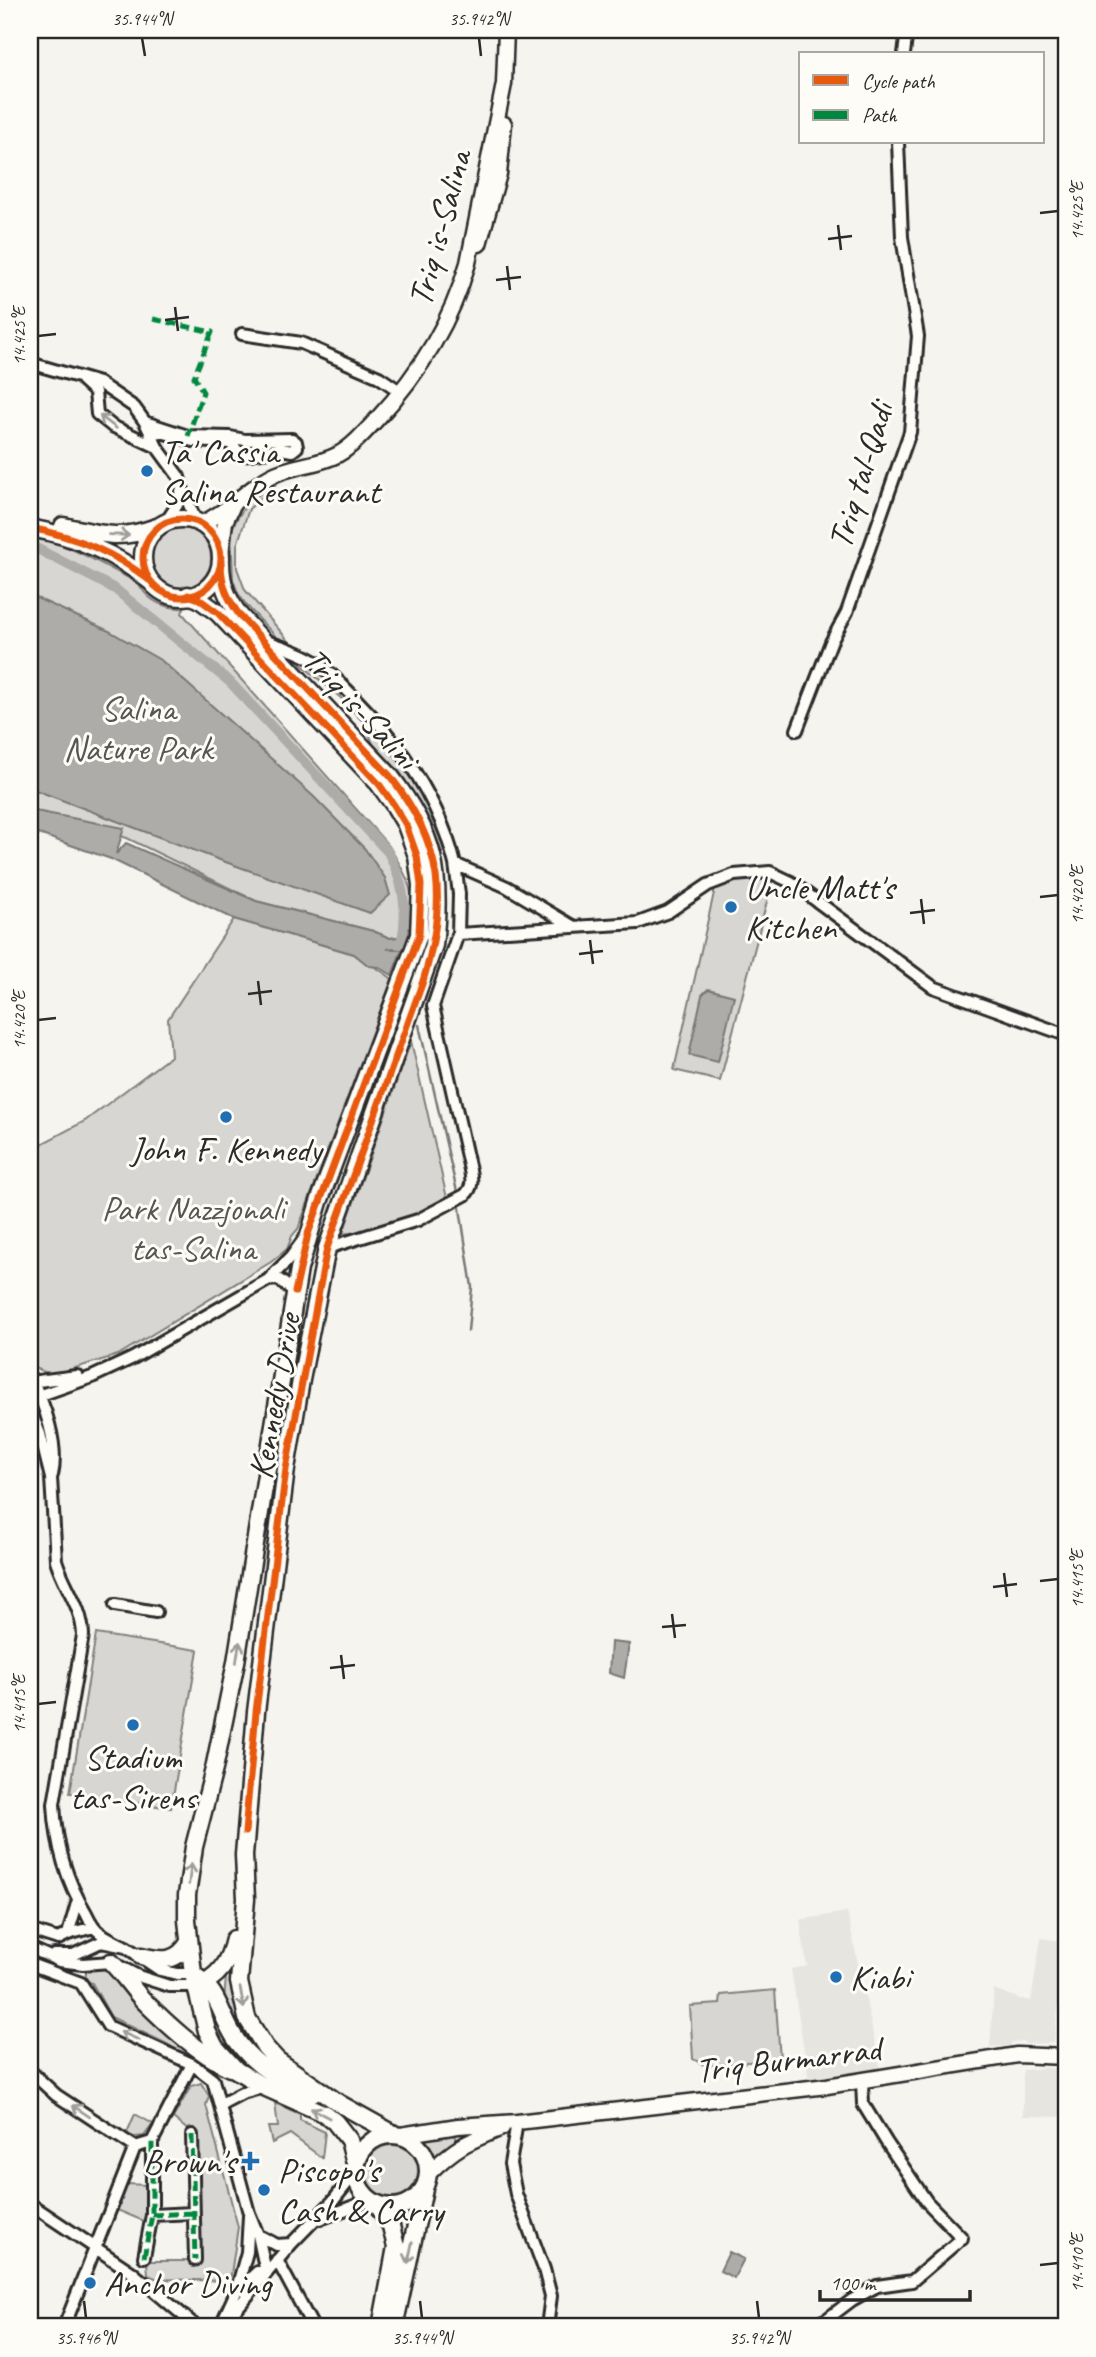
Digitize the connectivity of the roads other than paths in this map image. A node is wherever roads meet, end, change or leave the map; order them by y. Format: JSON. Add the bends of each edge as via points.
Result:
{"nodes":[{"id":1,"x":506,"y":30,"type":"edge"},
{"id":2,"x":907,"y":30,"type":"edge"},
{"id":3,"x":904,"y":52,"type":"edge"},
{"id":4,"x":898,"y":144,"type":"edge"},
{"id":5,"x":242,"y":334,"type":"dead end"},
{"id":6,"x":30,"y":363,"type":"edge"},
{"id":7,"x":80,"y":378,"type":"junction"},
{"id":8,"x":401,"y":392,"type":"junction"},
{"id":9,"x":145,"y":422,"type":"junction"},
{"id":10,"x":150,"y":433,"type":"junction"},
{"id":11,"x":157,"y":447,"type":"junction"},
{"id":12,"x":182,"y":488,"type":"junction"},
{"id":13,"x":234,"y":502,"type":"junction"},
{"id":14,"x":30,"y":518,"type":"edge"},
{"id":15,"x":198,"y":523,"type":"junction"},
{"id":16,"x":163,"y":525,"type":"junction"},
{"id":17,"x":30,"y":527,"type":"edge"},
{"id":18,"x":221,"y":558,"type":"junction"},
{"id":19,"x":152,"y":583,"type":"junction"},
{"id":20,"x":188,"y":594,"type":"junction"},
{"id":21,"x":261,"y":639,"type":"junction"},
{"id":22,"x":797,"y":730,"type":"dead end"},
{"id":23,"x":455,"y":864,"type":"junction"},
{"id":24,"x":574,"y":927,"type":"junction"},
{"id":25,"x":458,"y":934,"type":"junction"},
{"id":26,"x":419,"y":935,"type":"joint"},
{"id":27,"x":434,"y":945,"type":"joint"},
{"id":28,"x":1066,"y":1035,"type":"edge"},
{"id":29,"x":308,"y":1234,"type":"junction"},
{"id":30,"x":327,"y":1248,"type":"junction"},
{"id":31,"x":268,"y":1280,"type":"junction"},
{"id":32,"x":295,"y":1292,"type":"junction"},
{"id":33,"x":32,"y":1388,"type":"edge"},
{"id":34,"x":30,"y":1410,"type":"edge"},
{"id":35,"x":40,"y":1433,"type":"junction"},
{"id":36,"x":51,"y":1478,"type":"junction"},
{"id":37,"x":115,"y":1605,"type":"dead end"},
{"id":38,"x":156,"y":1612,"type":"dead end"},
{"id":39,"x":246,"y":1832,"type":"junction"},
{"id":40,"x":78,"y":1900,"type":"junction"},
{"id":41,"x":30,"y":1930,"type":"edge"},
{"id":42,"x":98,"y":1933,"type":"junction"},
{"id":43,"x":68,"y":1934,"type":"junction"},
{"id":44,"x":189,"y":1942,"type":"junction"},
{"id":45,"x":30,"y":1948,"type":"edge"},
{"id":46,"x":48,"y":1954,"type":"junction"},
{"id":47,"x":141,"y":1956,"type":"junction"},
{"id":48,"x":111,"y":1962,"type":"junction"},
{"id":49,"x":30,"y":1964,"type":"edge"},
{"id":50,"x":198,"y":1981,"type":"junction"},
{"id":51,"x":1066,"y":2057,"type":"edge"},
{"id":52,"x":192,"y":2064,"type":"junction"},
{"id":53,"x":236,"y":2070,"type":"junction"},
{"id":54,"x":30,"y":2071,"type":"edge"},
{"id":55,"x":862,"y":2081,"type":"junction"},
{"id":56,"x":264,"y":2087,"type":"junction"},
{"id":57,"x":221,"y":2104,"type":"junction"},
{"id":58,"x":340,"y":2104,"type":"junction"},
{"id":59,"x":517,"y":2122,"type":"junction"},
{"id":60,"x":192,"y":2135,"type":"dead end"},
{"id":61,"x":397,"y":2135,"type":"junction"},
{"id":62,"x":152,"y":2142,"type":"junction"},
{"id":63,"x":135,"y":2147,"type":"junction"},
{"id":64,"x":356,"y":2169,"type":"junction"},
{"id":65,"x":426,"y":2180,"type":"junction"},
{"id":66,"x":374,"y":2202,"type":"junction"},
{"id":67,"x":30,"y":2204,"type":"edge"},
{"id":68,"x":194,"y":2213,"type":"junction"},
{"id":69,"x":249,"y":2213,"type":"junction"},
{"id":70,"x":152,"y":2215,"type":"junction"},
{"id":71,"x":314,"y":2222,"type":"junction"},
{"id":72,"x":258,"y":2235,"type":"junction"},
{"id":73,"x":291,"y":2244,"type":"junction"},
{"id":74,"x":94,"y":2248,"type":"junction"},
{"id":75,"x":247,"y":2252,"type":"junction"},
{"id":76,"x":144,"y":2257,"type":"dead end"},
{"id":77,"x":195,"y":2260,"type":"dead end"},
{"id":78,"x":277,"y":2260,"type":"junction"},
{"id":79,"x":267,"y":2272,"type":"junction"},
{"id":80,"x":236,"y":2292,"type":"junction"},
{"id":81,"x":220,"y":2324,"type":"edge"},
{"id":82,"x":64,"y":2327,"type":"edge"},
{"id":83,"x":197,"y":2327,"type":"edge"},
{"id":84,"x":313,"y":2327,"type":"edge"},
{"id":85,"x":382,"y":2327,"type":"edge"},
{"id":86,"x":394,"y":2327,"type":"edge"},
{"id":87,"x":547,"y":2327,"type":"edge"},
{"id":88,"x":810,"y":2327,"type":"edge"}],
"edges":[{"from":1,"to":8,"type":"main road","name":"Triq is-Salina","via":[[499,174],[477,250],[439,336]]},
{"from":2,"to":3,"type":"street"},
{"from":4,"to":22,"type":"street","name":"Triq tal-Qadi","via":[[902,237],[918,336],[910,432],[847,612]]},
{"from":5,"to":8,"type":"street","via":[[300,343],[379,377]]},
{"from":6,"to":7,"type":"street"},
{"from":7,"to":9,"type":"street","via":[[99,383],[134,407]]},
{"from":11,"to":7,"type":"street","one_way":true,"via":[[97,414],[95,392]]},
{"from":8,"to":13,"type":"main road","name":"Triq is-Salina","via":[[361,437],[338,455],[274,474]]},
{"from":9,"to":10,"type":"street"},
{"from":9,"to":10,"type":"street","via":[[188,436],[292,439],[297,447],[242,455],[230,443]]},
{"from":10,"to":11,"type":"street"},
{"from":11,"to":12,"type":"street"},
{"from":12,"to":15,"type":"street"},
{"from":12,"to":16,"type":"street"},
{"from":13,"to":15,"type":"main road","name":"Triq is-Salina","via":[[218,517]]},
{"from":13,"to":18,"type":"main road","via":[[225,522]]},
{"from":14,"to":16,"type":"highway","one_way":true,"via":[[108,535],[133,536]]},
{"from":15,"to":16,"type":"highway","via":[[183,519]]},
{"from":15,"to":18,"type":"highway","via":[[211,532]]},
{"from":16,"to":19,"type":"highway","via":[[147,540],[142,558]]},
{"from":17,"to":19,"type":"highway","via":[[110,554]]},
{"from":18,"to":20,"type":"highway","via":[[211,585],[201,593]]},
{"from":18,"to":21,"type":"highway","name":"Triq is-Salini","via":[[225,593]]},
{"from":19,"to":20,"type":"highway","via":[[174,595]]},
{"from":20,"to":26,"type":"highway","name":"Triq is-Salini","via":[[218,613],[394,805],[417,856]]},
{"from":21,"to":23,"type":"street","via":[[314,661],[376,718],[416,773],[444,825]]},
{"from":21,"to":27,"type":"highway","name":"Triq is-Salini","via":[[405,795],[428,836],[437,873]]},
{"from":23,"to":24,"type":"street","via":[[507,887]]},
{"from":23,"to":25,"type":"street"},
{"from":24,"to":25,"type":"street"},
{"from":24,"to":28,"type":"street","via":[[638,923],[668,912],[723,878],[770,872],[933,987]]},
{"from":25,"to":30,"type":"street","via":[[433,1006],[470,1170],[470,1189],[418,1220]]},
{"from":26,"to":29,"type":"highway","name":"Kennedy Drive"},
{"from":27,"to":30,"type":"highway","name":"Kennedy Drive"},
{"from":29,"to":31,"type":"street"},
{"from":29,"to":32,"type":"highway","name":"Kennedy Drive"},
{"from":30,"to":39,"type":"highway","name":"Kennedy Drive","via":[[286,1469]]},
{"from":31,"to":32,"type":"street","via":[[278,1279]]},
{"from":31,"to":33,"type":"street","via":[[108,1370]]},
{"from":44,"to":32,"type":"highway","name":"Kennedy Drive","one_way":true,"via":[[187,1895],[194,1847],[236,1662]]},
{"from":33,"to":35,"type":"street"},
{"from":33,"to":36,"type":"street","via":[[53,1437]]},
{"from":34,"to":35,"type":"street"},
{"from":35,"to":36,"type":"street"},
{"from":36,"to":40,"type":"street","via":[[56,1560],[83,1620],[54,1804],[64,1866]]},
{"from":37,"to":38,"type":"street"},
{"from":39,"to":50,"type":"highway","via":[[230,1957],[219,1972]]},
{"from":39,"to":58,"type":"highway","name":"Kennedy Drive","one_way":true,"via":[[239,1982],[247,2018],[277,2060]]},
{"from":40,"to":42,"type":"street"},
{"from":40,"to":43,"type":"street"},
{"from":41,"to":43,"type":"street","via":[[58,1939]]},
{"from":42,"to":43,"type":"street"},
{"from":42,"to":46,"type":"street","via":[[83,1951]]},
{"from":42,"to":47,"type":"street"},
{"from":42,"to":48,"type":"street"},
{"from":44,"to":47,"type":"highway","via":[[169,1960]]},
{"from":44,"to":50,"type":"highway","name":"Kennedy Drive"},
{"from":45,"to":46,"type":"street"},
{"from":46,"to":48,"type":"street","via":[[69,1963]]},
{"from":47,"to":50,"type":"street","via":[[160,1970]]},
{"from":48,"to":50,"type":"street","via":[[156,1983],[181,1987]]},
{"from":48,"to":53,"type":"highway","via":[[142,1999],[193,2044],[211,2059]]},
{"from":52,"to":49,"type":"street","one_way":true,"via":[[108,2026],[81,1983]]},
{"from":50,"to":53,"type":"highway","name":"Kennedy Drive","via":[[207,2031]]},
{"from":50,"to":58,"type":"highway","via":[[212,1989],[238,2042],[258,2063],[274,2076]]},
{"from":51,"to":55,"type":"main road","name":"Triq Burmarrad","via":[[1017,2055]]},
{"from":52,"to":57,"type":"street","via":[[213,2080]]},
{"from":52,"to":62,"type":"street"},
{"from":53,"to":56,"type":"highway","name":"Kennedy Drive"},
{"from":63,"to":54,"type":"street","one_way":true,"via":[[56,2095]]},
{"from":55,"to":59,"type":"main road","name":"Triq Burmarrad"},
{"from":55,"to":88,"type":"street","via":[[863,2104],[887,2143],[927,2202],[962,2238],[912,2281],[877,2286]]},
{"from":56,"to":57,"type":"street"},
{"from":64,"to":56,"type":"highway","name":"Kennedy Drive","one_way":true,"via":[[349,2140],[335,2122]]},
{"from":57,"to":69,"type":"street"},
{"from":58,"to":61,"type":"highway","name":"Kennedy Drive"},
{"from":59,"to":61,"type":"main road","name":"Triq Burmarrad"},
{"from":59,"to":65,"type":"main road","name":"Triq Burmarrad","via":[[463,2143],[446,2155]]},
{"from":59,"to":87,"type":"street","via":[[510,2164],[551,2296]]},
{"from":60,"to":68,"type":"street"},
{"from":61,"to":64,"type":"highway","via":[[371,2141]]},
{"from":61,"to":65,"type":"highway","via":[[410,2139],[424,2154]]},
{"from":62,"to":63,"type":"street"},
{"from":62,"to":70,"type":"street"},
{"from":63,"to":74,"type":"street"},
{"from":64,"to":66,"type":"highway","via":[[359,2186]]},
{"from":64,"to":71,"type":"street"},
{"from":65,"to":66,"type":"highway","via":[[410,2202],[399,2206]]},
{"from":65,"to":86,"type":"highway","one_way":true},
{"from":66,"to":71,"type":"street"},
{"from":66,"to":85,"type":"highway","via":[[391,2225],[396,2247]]},
{"from":67,"to":74,"type":"street"},
{"from":68,"to":70,"type":"street"},
{"from":68,"to":77,"type":"street"},
{"from":69,"to":72,"type":"street"},
{"from":69,"to":75,"type":"street"},
{"from":70,"to":76,"type":"street"},
{"from":71,"to":73,"type":"street"},
{"from":72,"to":73,"type":"street","via":[[277,2245]]},
{"from":72,"to":79,"type":"street"},
{"from":73,"to":78,"type":"street"},
{"from":74,"to":82,"type":"street"},
{"from":74,"to":83,"type":"street","via":[[133,2273]]},
{"from":75,"to":79,"type":"street","via":[[255,2268]]},
{"from":75,"to":80,"type":"street"},
{"from":78,"to":79,"type":"street"},
{"from":78,"to":84,"type":"street"},
{"from":79,"to":80,"type":"street","via":[[257,2272]]},
{"from":79,"to":81,"type":"street"},
{"from":80,"to":81,"type":"street"}]}
